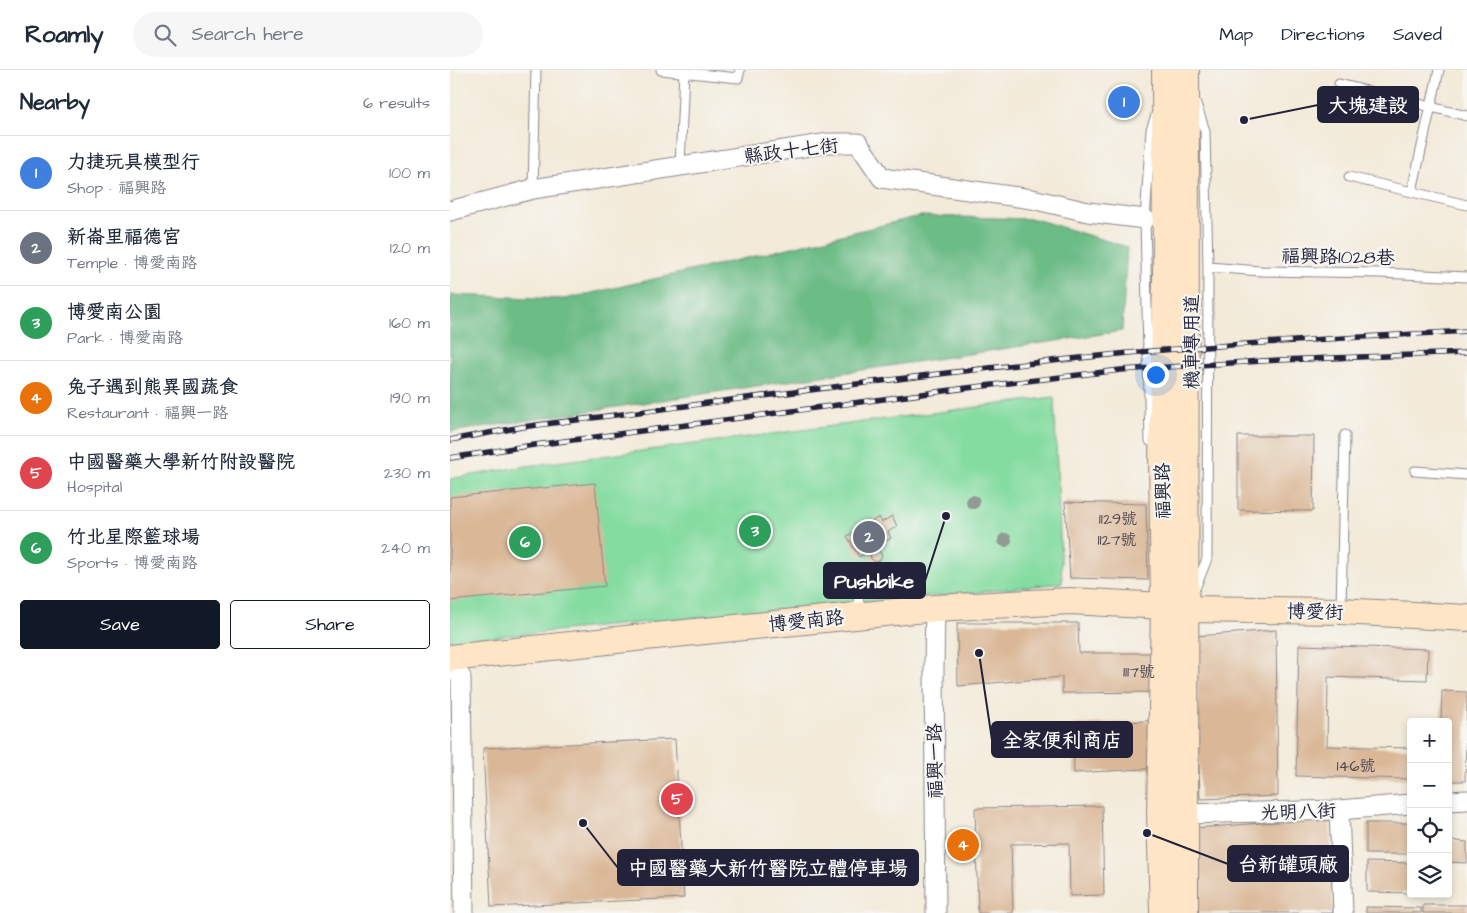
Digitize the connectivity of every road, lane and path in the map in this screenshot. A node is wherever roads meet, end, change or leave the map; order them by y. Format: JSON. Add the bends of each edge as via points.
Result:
{"nodes":[{"id":1,"x":536,"y":70,"type":"edge"},
{"id":2,"x":661,"y":70,"type":"edge"},
{"id":3,"x":740,"y":70,"type":"edge"},
{"id":4,"x":1439,"y":70,"type":"edge"},
{"id":5,"x":684,"y":71,"type":"edge"},
{"id":6,"x":1175,"y":75,"type":"edge"},
{"id":7,"x":1339,"y":84,"type":"dead end"},
{"id":8,"x":1431,"y":108,"type":"junction"},
{"id":9,"x":1467,"y":116,"type":"edge"},
{"id":10,"x":680,"y":166,"type":"junction"},
{"id":11,"x":1349,"y":177,"type":"dead end"},
{"id":12,"x":533,"y":189,"type":"junction"},
{"id":13,"x":1412,"y":191,"type":"junction"},
{"id":14,"x":1467,"y":205,"type":"edge"},
{"id":15,"x":450,"y":211,"type":"edge"},
{"id":16,"x":1145,"y":219,"type":"junction"},
{"id":17,"x":1208,"y":267,"type":"junction"},
{"id":18,"x":1467,"y":277,"type":"edge"},
{"id":19,"x":1345,"y":434,"type":"dead end"},
{"id":20,"x":1150,"y":446,"type":"dead end"},
{"id":21,"x":1415,"y":471,"type":"dead end"},
{"id":22,"x":1467,"y":475,"type":"edge"},
{"id":23,"x":1154,"y":570,"type":"dead end"},
{"id":24,"x":858,"y":583,"type":"dead end"},
{"id":25,"x":935,"y":608,"type":"junction"},
{"id":26,"x":1175,"y":608,"type":"junction"},
{"id":27,"x":1341,"y":611,"type":"junction"},
{"id":28,"x":859,"y":614,"type":"junction"},
{"id":29,"x":1467,"y":618,"type":"edge"},
{"id":30,"x":450,"y":658,"type":"edge"},
{"id":31,"x":450,"y":664,"type":"edge"},
{"id":32,"x":1467,"y":800,"type":"edge"},
{"id":33,"x":1452,"y":801,"type":"edge"},
{"id":34,"x":1407,"y":804,"type":"edge"},
{"id":35,"x":1339,"y":810,"type":"junction"},
{"id":36,"x":1185,"y":814,"type":"junction"},
{"id":37,"x":462,"y":905,"type":"edge"},
{"id":38,"x":936,"y":913,"type":"edge"},
{"id":39,"x":1163,"y":913,"type":"edge"},
{"id":40,"x":1185,"y":913,"type":"edge"},
{"id":41,"x":1343,"y":913,"type":"edge"}],
"edges":[{"from":1,"to":12,"type":"lane"},
{"from":2,"to":5,"type":"lane"},
{"from":3,"to":5,"type":"lane","via":[[738,78]]},
{"from":4,"to":8,"type":"lane"},
{"from":5,"to":10,"type":"lane"},
{"from":6,"to":16,"type":"lane","via":[[1151,130]]},
{"from":6,"to":17,"type":"lane","name":"機車專用道","via":[[1205,131]]},
{"from":6,"to":26,"type":"street","name":"福興路","via":[[1162,459]]},
{"from":7,"to":8,"type":"lane"},
{"from":8,"to":9,"type":"lane"},
{"from":8,"to":13,"type":"lane"},
{"from":10,"to":12,"type":"street","name":"縣政十七街"},
{"from":10,"to":16,"type":"street","name":"縣政十七街","via":[[829,143],[858,143],[882,178]]},
{"from":11,"to":13,"type":"lane"},
{"from":12,"to":15,"type":"street","name":"縣政十七街"},
{"from":13,"to":14,"type":"lane"},
{"from":16,"to":20,"type":"lane"},
{"from":17,"to":18,"type":"lane","name":"福興路1028巷"},
{"from":17,"to":26,"type":"lane","name":"機車專用道","via":[[1207,559]]},
{"from":19,"to":27,"type":"lane"},
{"from":21,"to":22,"type":"lane"},
{"from":23,"to":26,"type":"lane"},
{"from":24,"to":28,"type":"lane"},
{"from":25,"to":26,"type":"street","name":"博愛南路","via":[[1070,601]]},
{"from":25,"to":28,"type":"street","name":"博愛南路"},
{"from":25,"to":38,"type":"street","name":"福興一路"},
{"from":26,"to":27,"type":"street","name":"博愛街"},
{"from":26,"to":36,"type":"street","name":"福興路"},
{"from":26,"to":39,"type":"street","name":"福興路","via":[[1160,814]]},
{"from":27,"to":29,"type":"street","name":"博愛街"},
{"from":28,"to":30,"type":"street","name":"博愛南路"},
{"from":31,"to":37,"type":"street","via":[[461,676]]},
{"from":32,"to":33,"type":"street"},
{"from":34,"to":35,"type":"street","name":"光明八街"},
{"from":35,"to":36,"type":"street","name":"光明八街"},
{"from":35,"to":41,"type":"street"},
{"from":36,"to":40,"type":"street","name":"福興路"}]}
